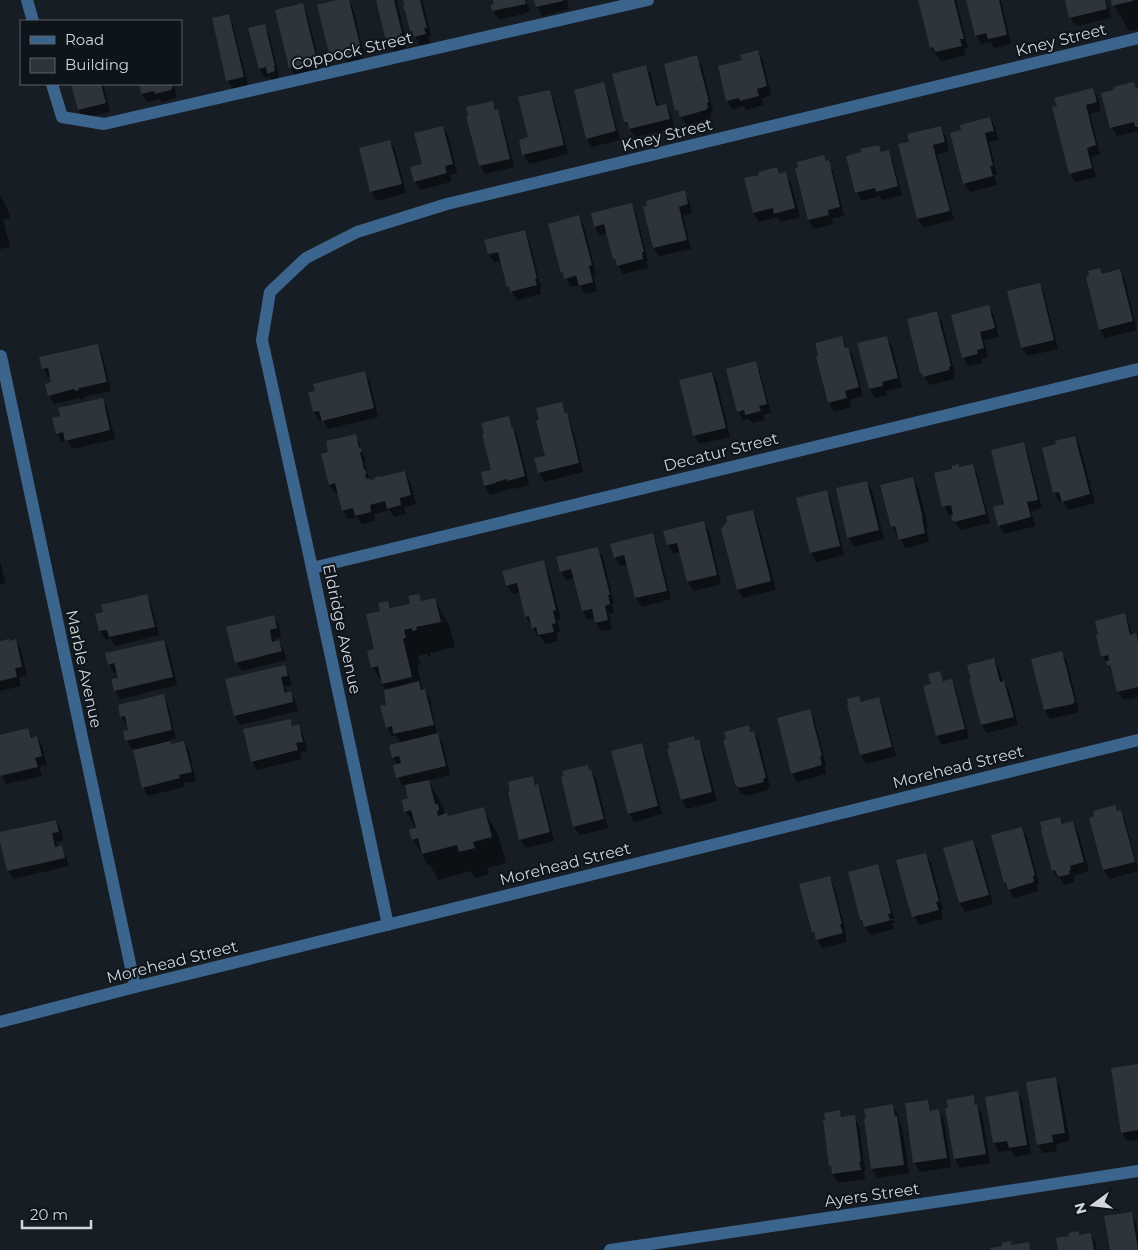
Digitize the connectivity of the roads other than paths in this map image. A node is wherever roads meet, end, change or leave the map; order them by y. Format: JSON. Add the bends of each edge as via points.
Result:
{"nodes":[{"id":1,"x":27,"y":0,"type":"edge"},
{"id":2,"x":648,"y":0,"type":"edge"},
{"id":3,"x":34,"y":20,"type":"edge"},
{"id":4,"x":1138,"y":38,"type":"edge"},
{"id":5,"x":52,"y":85,"type":"edge"},
{"id":6,"x":262,"y":340,"type":"joint"},
{"id":7,"x":1,"y":356,"type":"dead end"},
{"id":8,"x":1138,"y":369,"type":"edge"},
{"id":9,"x":312,"y":568,"type":"junction"},
{"id":10,"x":1138,"y":740,"type":"edge"},
{"id":11,"x":388,"y":925,"type":"junction"},
{"id":12,"x":135,"y":988,"type":"junction"},
{"id":13,"x":0,"y":1022,"type":"edge"},
{"id":14,"x":1138,"y":1170,"type":"edge"},
{"id":15,"x":610,"y":1250,"type":"edge"}],
"edges":[{"from":1,"to":3,"type":"street"},
{"from":2,"to":5,"type":"street","name":"Coppock Street","via":[[104,124],[62,117]]},
{"from":4,"to":6,"type":"street","name":"Kney Street","via":[[447,204],[357,232],[306,258],[270,292]]},
{"from":6,"to":9,"type":"street","name":"Eldridge Avenue"},
{"from":7,"to":12,"type":"street","name":"Marble Avenue"},
{"from":8,"to":9,"type":"street","name":"Decatur Street"},
{"from":9,"to":11,"type":"street","name":"Eldridge Avenue"},
{"from":10,"to":11,"type":"street","name":"Morehead Street"},
{"from":11,"to":12,"type":"street","name":"Morehead Street"},
{"from":12,"to":13,"type":"street","name":"Morehead Street"},
{"from":14,"to":15,"type":"street","name":"Ayers Street"}]}
